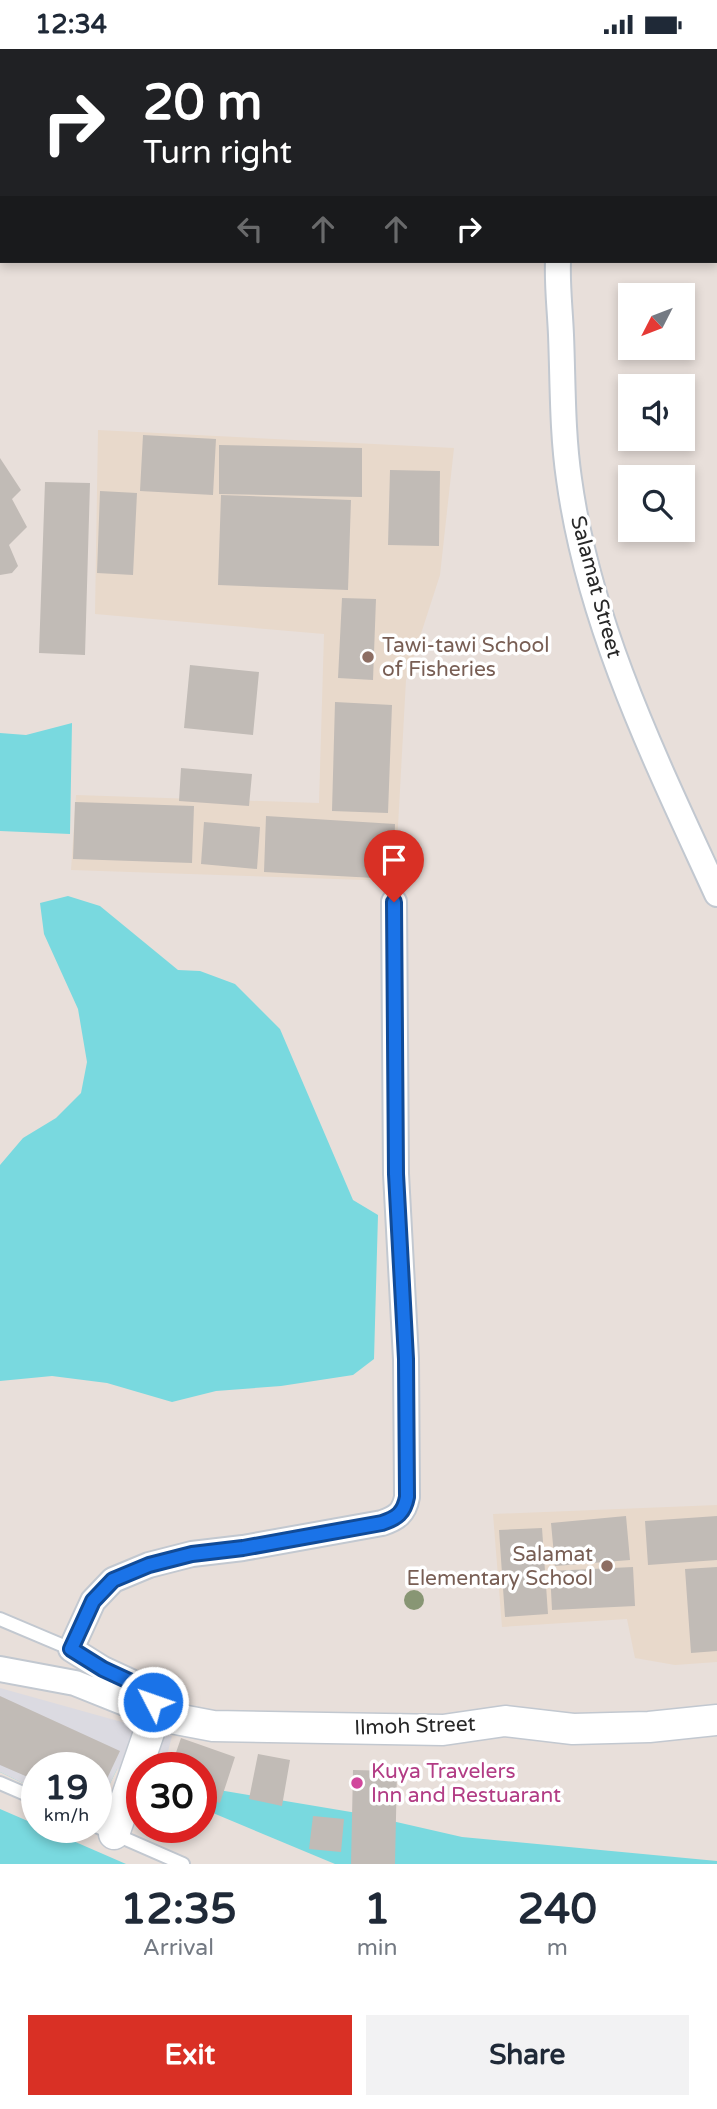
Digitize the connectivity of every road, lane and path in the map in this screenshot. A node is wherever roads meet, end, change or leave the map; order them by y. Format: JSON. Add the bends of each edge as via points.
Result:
{"nodes":[{"id":1,"x":558,"y":263,"type":"edge"},
{"id":2,"x":717,"y":894,"type":"edge"},
{"id":3,"x":394,"y":902,"type":"dead end"},
{"id":4,"x":0,"y":1619,"type":"edge"},
{"id":5,"x":71,"y":1649,"type":"junction"},
{"id":6,"x":0,"y":1669,"type":"edge"},
{"id":7,"x":155,"y":1715,"type":"junction"},
{"id":8,"x":717,"y":1720,"type":"edge"},
{"id":9,"x":0,"y":1783,"type":"edge"},
{"id":10,"x":21,"y":1793,"type":"edge"},
{"id":11,"x":112,"y":1814,"type":"edge"},
{"id":12,"x":112,"y":1833,"type":"edge"},
{"id":13,"x":183,"y":1864,"type":"edge"}],
"edges":[{"from":1,"to":2,"type":"street","name":"Salamat Street","via":[[569,479],[587,562],[616,664]]},
{"from":3,"to":5,"type":"street","via":[[396,1174],[406,1359],[404,1509],[382,1523],[192,1554],[113,1580],[93,1601]]},
{"from":4,"to":5,"type":"lane"},
{"from":5,"to":7,"type":"street","via":[[144,1688]]},
{"from":6,"to":7,"type":"street","via":[[75,1683]]},
{"from":7,"to":8,"type":"street","name":"Ilmoh Street","via":[[213,1726],[443,1730],[505,1721],[573,1729]]},
{"from":7,"to":11,"type":"street"},
{"from":9,"to":10,"type":"lane"},
{"from":12,"to":13,"type":"lane"}]}
